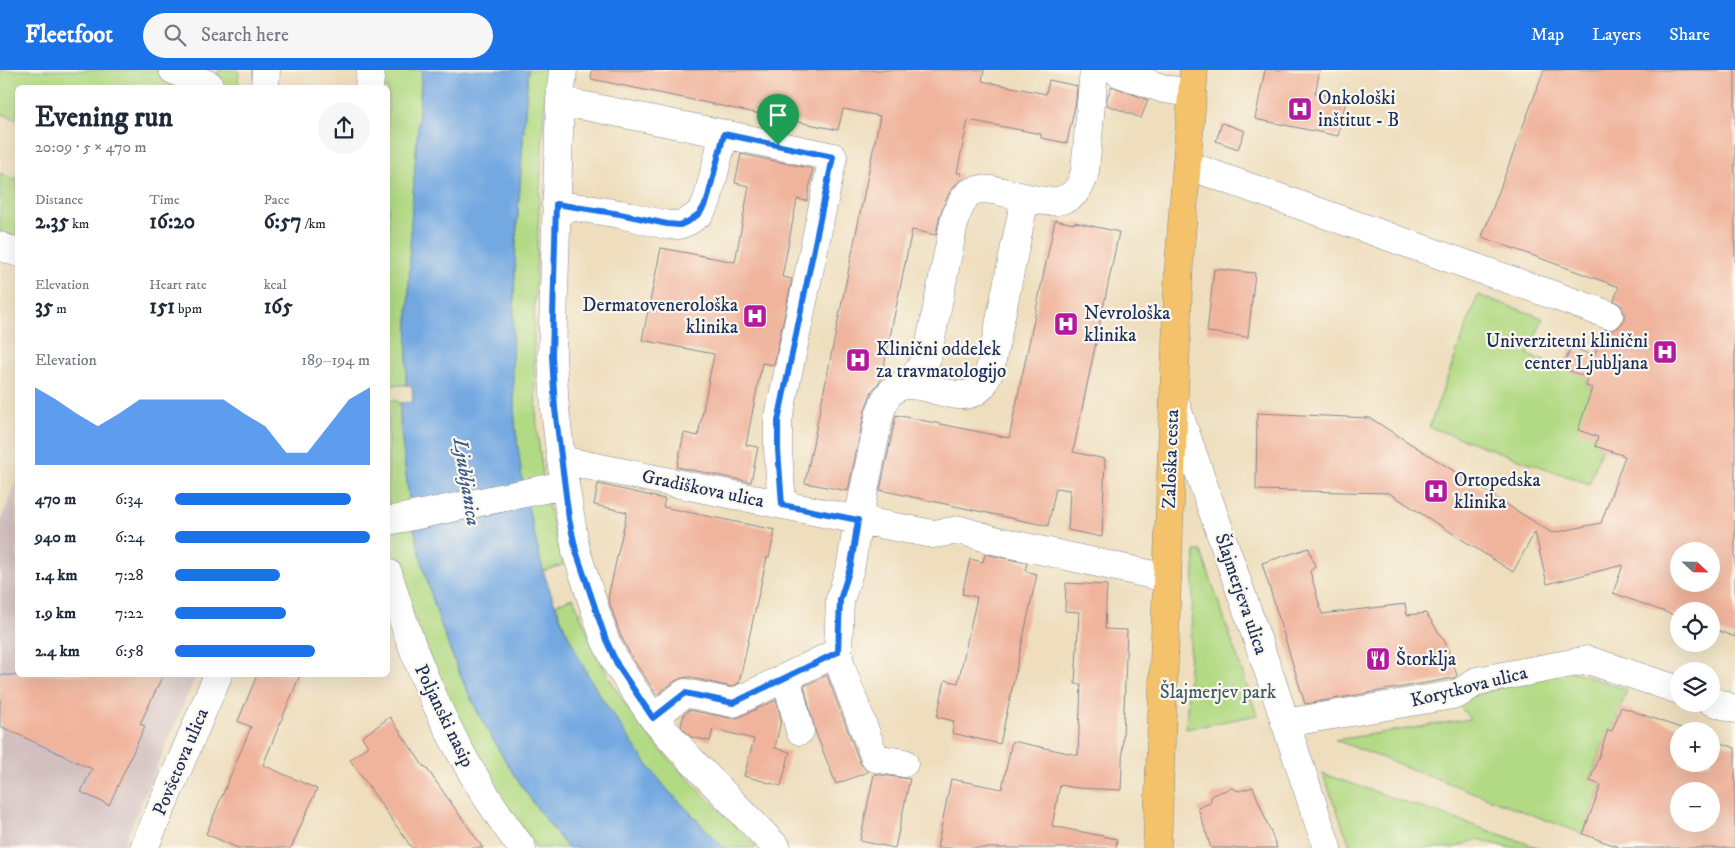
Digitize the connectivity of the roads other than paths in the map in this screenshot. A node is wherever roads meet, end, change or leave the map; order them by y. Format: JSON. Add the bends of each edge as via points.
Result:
{"nodes":[{"id":1,"x":173,"y":70,"type":"edge"},
{"id":2,"x":266,"y":70,"type":"edge"},
{"id":3,"x":371,"y":70,"type":"edge"},
{"id":4,"x":563,"y":70,"type":"edge"},
{"id":5,"x":1094,"y":70,"type":"edge"},
{"id":6,"x":1116,"y":70,"type":"edge"},
{"id":7,"x":1163,"y":70,"type":"edge"},
{"id":8,"x":1193,"y":79,"type":"edge"},
{"id":9,"x":210,"y":81,"type":"edge"},
{"id":10,"x":265,"y":85,"type":"edge"},
{"id":11,"x":369,"y":85,"type":"edge"},
{"id":12,"x":560,"y":100,"type":"junction"},
{"id":13,"x":724,"y":134,"type":"junction"},
{"id":14,"x":1187,"y":165,"type":"junction"},
{"id":15,"x":1025,"y":198,"type":"junction"},
{"id":16,"x":556,"y":204,"type":"junction"},
{"id":17,"x":0,"y":246,"type":"edge"},
{"id":18,"x":15,"y":252,"type":"edge"},
{"id":19,"x":1609,"y":315,"type":"dead end"},
{"id":20,"x":909,"y":384,"type":"junction"},
{"id":21,"x":1173,"y":397,"type":"junction"},
{"id":22,"x":557,"y":478,"type":"junction"},
{"id":23,"x":782,"y":505,"type":"junction"},
{"id":24,"x":392,"y":520,"type":"dead end"},
{"id":25,"x":858,"y":520,"type":"junction"},
{"id":26,"x":1167,"y":578,"type":"junction"},
{"id":27,"x":390,"y":579,"type":"edge"},
{"id":28,"x":838,"y":652,"type":"junction"},
{"id":29,"x":217,"y":677,"type":"edge"},
{"id":30,"x":786,"y":677,"type":"junction"},
{"id":31,"x":1670,"y":687,"type":"edge"},
{"id":32,"x":1720,"y":704,"type":"edge"},
{"id":33,"x":1735,"y":709,"type":"edge"},
{"id":34,"x":653,"y":718,"type":"junction"},
{"id":35,"x":1285,"y":723,"type":"junction"},
{"id":36,"x":800,"y":731,"type":"dead end"},
{"id":37,"x":904,"y":763,"type":"dead end"},
{"id":38,"x":144,"y":848,"type":"edge"},
{"id":39,"x":522,"y":848,"type":"edge"},
{"id":40,"x":777,"y":848,"type":"edge"},
{"id":41,"x":1157,"y":848,"type":"edge"},
{"id":42,"x":1327,"y":848,"type":"edge"}],
"edges":[{"from":1,"to":9,"type":"street"},
{"from":2,"to":10,"type":"street"},
{"from":3,"to":11,"type":"street"},
{"from":4,"to":12,"type":"street"},
{"from":5,"to":15,"type":"street","via":[[1085,171],[1078,191],[1066,198],[1050,201]]},
{"from":6,"to":8,"type":"street","via":[[1164,89]]},
{"from":7,"to":8,"type":"street"},
{"from":8,"to":14,"type":"main road","name":"Zaloška cesta"},
{"from":12,"to":13,"type":"street"},
{"from":12,"to":16,"type":"street"},
{"from":13,"to":16,"type":"street","via":[[707,201],[700,213],[680,225]]},
{"from":13,"to":23,"type":"street","via":[[833,157],[778,421]]},
{"from":14,"to":19,"type":"street"},
{"from":14,"to":21,"type":"main road","name":"Zaloška cesta"},
{"from":15,"to":20,"type":"street","via":[[982,189],[970,193],[961,203],[927,358]]},
{"from":15,"to":20,"type":"street","via":[[987,378],[974,392],[965,394]]},
{"from":16,"to":22,"type":"street","via":[[552,356]]},
{"from":17,"to":18,"type":"street"},
{"from":20,"to":25,"type":"street","via":[[890,393],[880,413]]},
{"from":21,"to":26,"type":"main road","name":"Zaloška cesta"},
{"from":21,"to":35,"type":"street","name":"Šlajmerjeva ulica"},
{"from":22,"to":23,"type":"street","name":"Gradiškova ulica"},
{"from":22,"to":24,"type":"street"},
{"from":22,"to":34,"type":"street","via":[[576,551],[606,640],[618,666]]},
{"from":23,"to":25,"type":"street","name":"Gradiškova ulica"},
{"from":25,"to":26,"type":"street","name":"Gradiškova ulica","via":[[933,534],[960,530]]},
{"from":25,"to":28,"type":"street","via":[[851,565],[840,600]]},
{"from":26,"to":41,"type":"main road","name":"Zaloška cesta"},
{"from":27,"to":39,"type":"street","name":"Poljanski nasip","via":[[415,656],[445,726],[483,792]]},
{"from":28,"to":30,"type":"street"},
{"from":28,"to":37,"type":"street","via":[[875,758]]},
{"from":29,"to":38,"type":"street","name":"Povšetova ulica"},
{"from":30,"to":34,"type":"street","via":[[733,703],[685,693]]},
{"from":30,"to":36,"type":"street"},
{"from":31,"to":35,"type":"street","name":"Korytkova ulica","via":[[1588,660],[1477,681],[1458,694]]},
{"from":32,"to":33,"type":"street"},
{"from":34,"to":40,"type":"street"},
{"from":35,"to":42,"type":"street","name":"Šlajmerjeva ulica"}]}
